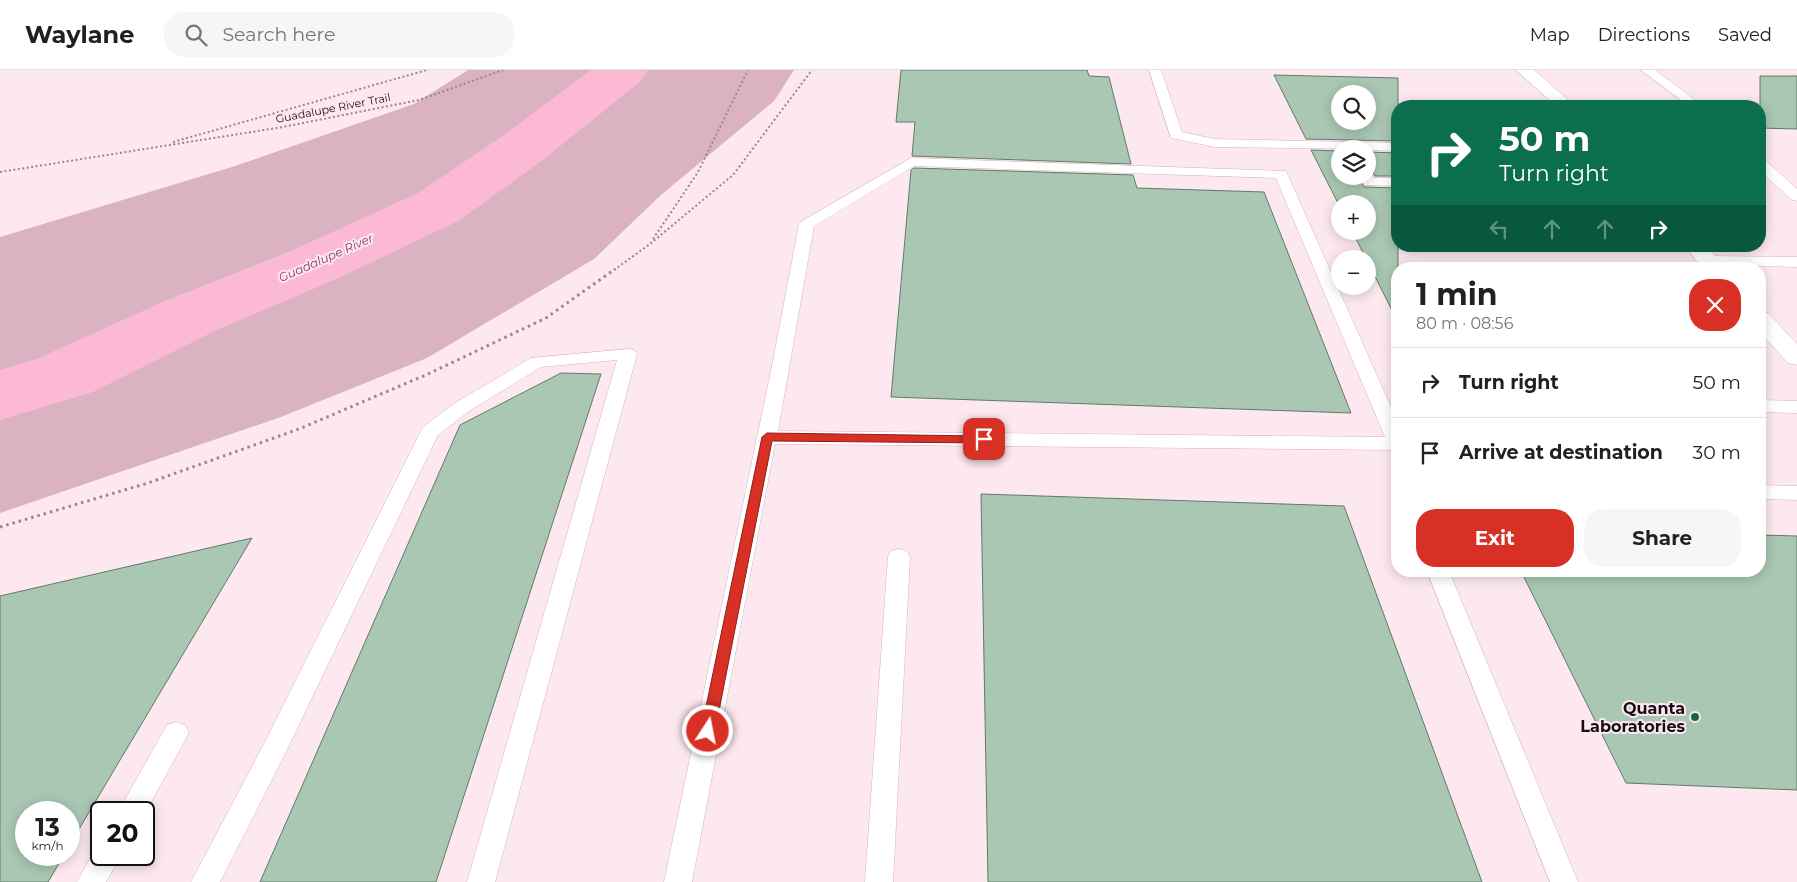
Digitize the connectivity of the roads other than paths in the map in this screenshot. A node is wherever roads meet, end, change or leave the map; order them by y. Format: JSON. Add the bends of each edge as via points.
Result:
{"nodes":[{"id":1,"x":1154,"y":70,"type":"edge"},
{"id":2,"x":1524,"y":70,"type":"edge"},
{"id":3,"x":1648,"y":70,"type":"edge"},
{"id":4,"x":1559,"y":100,"type":"edge"},
{"id":5,"x":1689,"y":100,"type":"edge"},
{"id":6,"x":1331,"y":146,"type":"edge"},
{"id":7,"x":1376,"y":147,"type":"edge"},
{"id":8,"x":1391,"y":147,"type":"edge"},
{"id":9,"x":1766,"y":168,"type":"edge"},
{"id":10,"x":1376,"y":182,"type":"edge"},
{"id":11,"x":1391,"y":182,"type":"edge"},
{"id":12,"x":1797,"y":197,"type":"edge"},
{"id":13,"x":1706,"y":259,"type":"edge"},
{"id":14,"x":1797,"y":262,"type":"edge"},
{"id":15,"x":1766,"y":324,"type":"edge"},
{"id":16,"x":1797,"y":358,"type":"edge"},
{"id":17,"x":1766,"y":406,"type":"edge"},
{"id":18,"x":1797,"y":407,"type":"edge"},
{"id":19,"x":1391,"y":432,"type":"edge"},
{"id":20,"x":767,"y":437,"type":"junction"},
{"id":21,"x":1391,"y":444,"type":"edge"},
{"id":22,"x":1766,"y":492,"type":"edge"},
{"id":23,"x":1797,"y":493,"type":"edge"},
{"id":24,"x":899,"y":557,"type":"dead end"},
{"id":25,"x":1440,"y":577,"type":"edge"},
{"id":26,"x":176,"y":732,"type":"dead end"},
{"id":27,"x":137,"y":801,"type":"edge"},
{"id":28,"x":100,"y":866,"type":"edge"},
{"id":29,"x":91,"y":882,"type":"edge"},
{"id":30,"x":205,"y":882,"type":"edge"},
{"id":31,"x":482,"y":882,"type":"edge"},
{"id":32,"x":678,"y":882,"type":"edge"},
{"id":33,"x":879,"y":882,"type":"edge"},
{"id":34,"x":1564,"y":882,"type":"edge"}],
"edges":[{"from":1,"to":6,"type":"lane","via":[[1176,135],[1215,143]]},
{"from":2,"to":4,"type":"main road"},
{"from":3,"to":5,"type":"lane"},
{"from":7,"to":8,"type":"lane"},
{"from":9,"to":12,"type":"lane"},
{"from":10,"to":11,"type":"lane"},
{"from":13,"to":14,"type":"lane"},
{"from":15,"to":16,"type":"main road"},
{"from":17,"to":18,"type":"lane"},
{"from":19,"to":20,"type":"lane","via":[[1281,174],[911,162],[807,224]]},
{"from":20,"to":21,"type":"lane"},
{"from":20,"to":32,"type":"lane"},
{"from":22,"to":23,"type":"lane"},
{"from":24,"to":33,"type":"lane"},
{"from":25,"to":34,"type":"lane"},
{"from":26,"to":27,"type":"lane"},
{"from":28,"to":29,"type":"lane"},
{"from":30,"to":31,"type":"lane","via":[[275,748],[430,431],[462,406],[537,362],[628,354]]}]}
